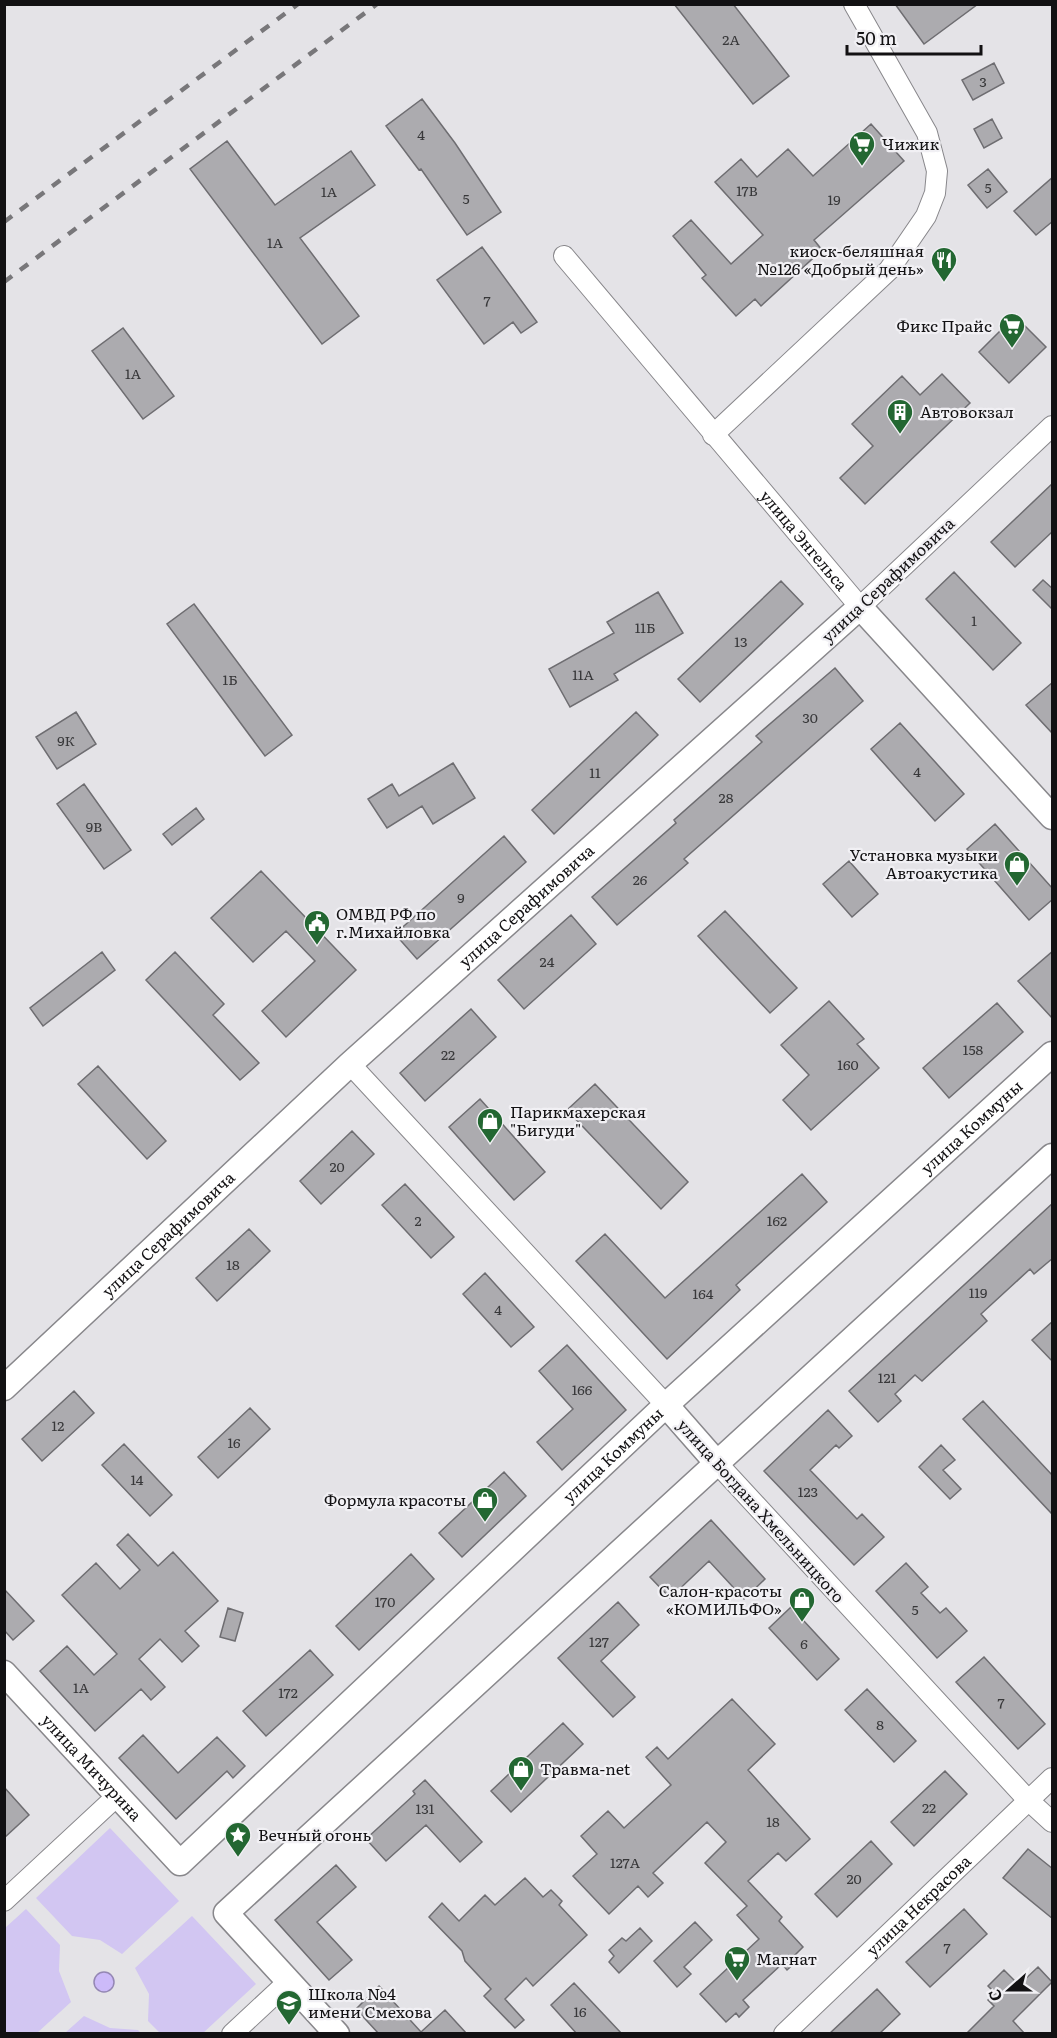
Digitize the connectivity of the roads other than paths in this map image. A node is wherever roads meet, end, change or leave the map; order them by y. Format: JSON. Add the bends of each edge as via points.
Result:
{"nodes":[{"id":1,"x":854,"y":4,"type":"edge"},
{"id":2,"x":564,"y":256,"type":"dead end"},
{"id":3,"x":1053,"y":426,"type":"edge"},
{"id":4,"x":713,"y":435,"type":"junction"},
{"id":5,"x":860,"y":607,"type":"junction"},
{"id":6,"x":1053,"y":817,"type":"edge"},
{"id":7,"x":1053,"y":1054,"type":"edge"},
{"id":8,"x":350,"y":1064,"type":"junction"},
{"id":9,"x":1053,"y":1156,"type":"edge"},
{"id":10,"x":4,"y":1388,"type":"edge"},
{"id":11,"x":666,"y":1405,"type":"junction"},
{"id":12,"x":716,"y":1462,"type":"junction"},
{"id":13,"x":4,"y":1673,"type":"edge"},
{"id":14,"x":1053,"y":1778,"type":"edge"},
{"id":15,"x":117,"y":1796,"type":"junction"},
{"id":16,"x":1028,"y":1800,"type":"junction"},
{"id":17,"x":1053,"y":1822,"type":"edge"},
{"id":18,"x":180,"y":1863,"type":"joint"},
{"id":19,"x":4,"y":1901,"type":"edge"},
{"id":20,"x":289,"y":1982,"type":"junction"},
{"id":21,"x":232,"y":2034,"type":"edge"},
{"id":22,"x":337,"y":2034,"type":"edge"},
{"id":23,"x":784,"y":2034,"type":"edge"}],
"edges":[{"from":1,"to":4,"type":"street","via":[[927,133],[937,171],[935,193],[926,216],[889,270]]},
{"from":2,"to":4,"type":"street","name":"улица Энгельса"},
{"from":3,"to":5,"type":"street","name":"улица Серафимовича"},
{"from":4,"to":5,"type":"street","name":"улица Энгельса"},
{"from":5,"to":6,"type":"street","name":"улица Энгельса"},
{"from":5,"to":8,"type":"street","name":"улица Серафимовича"},
{"from":7,"to":11,"type":"street","name":"улица Коммуны"},
{"from":8,"to":10,"type":"street","name":"улица Серафимовича"},
{"from":8,"to":11,"type":"street","name":"улица Богдана Хмельницкого"},
{"from":9,"to":12,"type":"street"},
{"from":11,"to":12,"type":"street","name":"улица Богдана Хмельницкого"},
{"from":11,"to":18,"type":"street","name":"улица Коммуны"},
{"from":12,"to":16,"type":"street","name":"улица Богдана Хмельницкого"},
{"from":12,"to":20,"type":"street","via":[[226,1913]]},
{"from":13,"to":15,"type":"street","name":"улица Мичурина"},
{"from":14,"to":16,"type":"street","name":"улица Некрасова"},
{"from":15,"to":18,"type":"street","name":"улица Мичурина"},
{"from":15,"to":19,"type":"street"},
{"from":16,"to":17,"type":"street","name":"улица Богдана Хмельницкого"},
{"from":16,"to":23,"type":"street","name":"улица Некрасова"},
{"from":20,"to":21,"type":"street"},
{"from":20,"to":22,"type":"street"}]}
